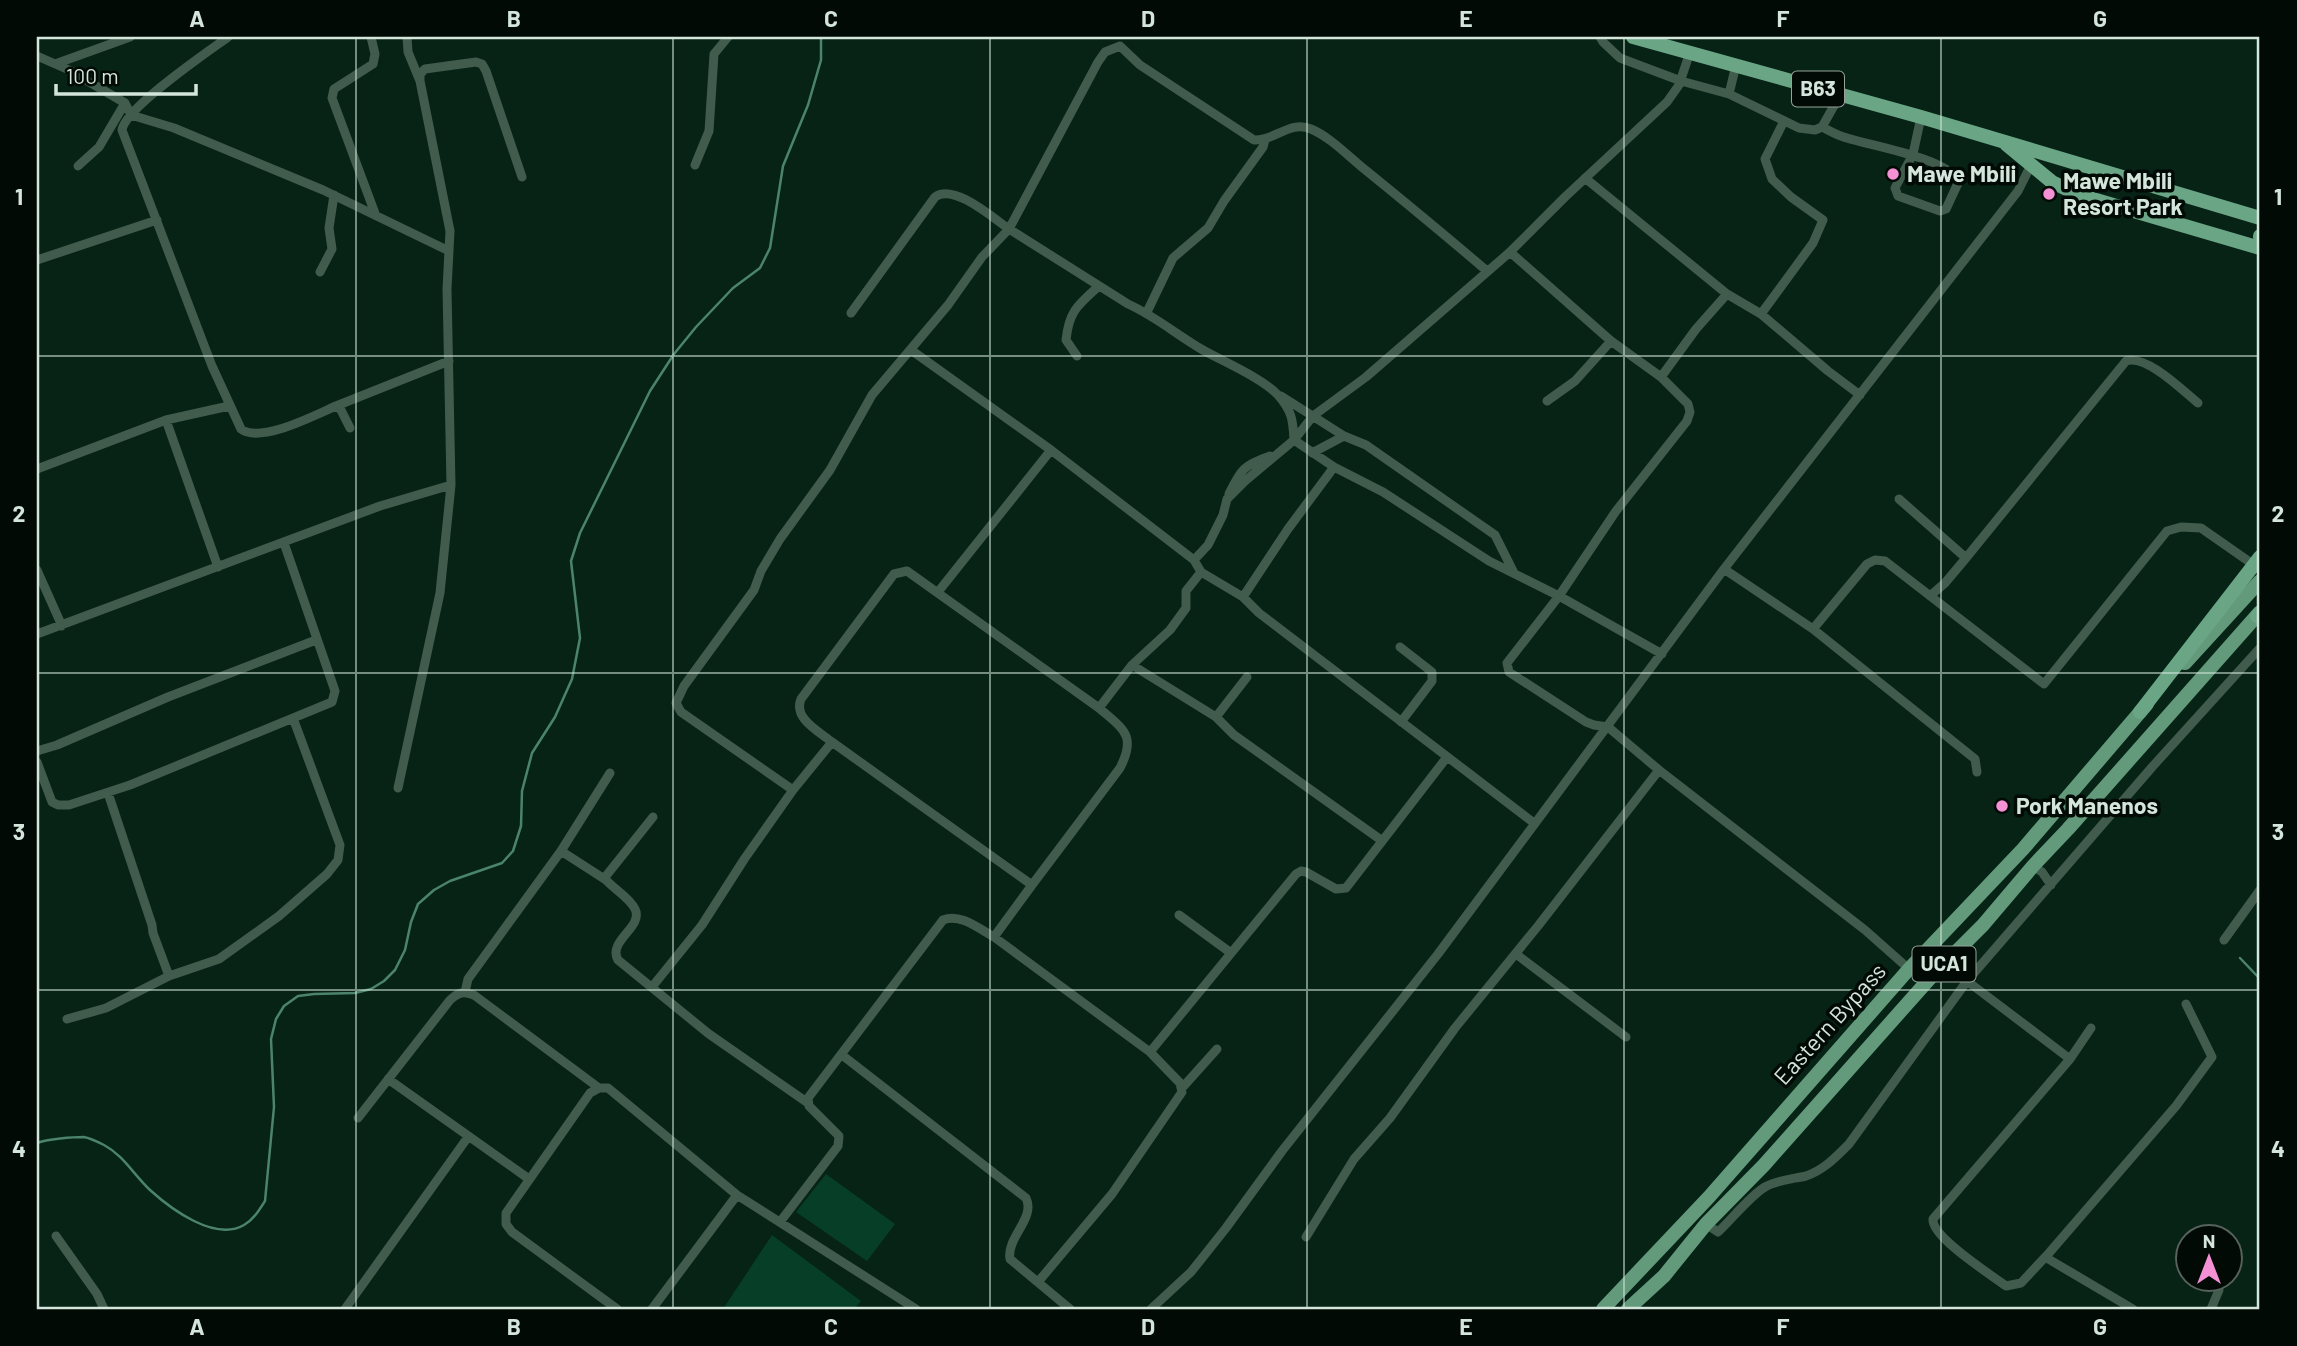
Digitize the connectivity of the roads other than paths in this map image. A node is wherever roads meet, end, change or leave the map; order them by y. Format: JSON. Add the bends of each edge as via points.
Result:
{"nodes":[{"id":1,"x":130,"y":37,"type":"edge"},
{"id":2,"x":228,"y":37,"type":"edge"},
{"id":3,"x":371,"y":37,"type":"edge"},
{"id":4,"x":407,"y":37,"type":"edge"},
{"id":5,"x":728,"y":37,"type":"edge"},
{"id":6,"x":1600,"y":37,"type":"edge"},
{"id":7,"x":1633,"y":37,"type":"edge"},
{"id":8,"x":1690,"y":52,"type":"junction"},
{"id":9,"x":37,"y":56,"type":"edge"},
{"id":10,"x":55,"y":64,"type":"junction"},
{"id":11,"x":1736,"y":65,"type":"junction"},
{"id":12,"x":1681,"y":80,"type":"junction"},
{"id":13,"x":420,"y":81,"type":"junction"},
{"id":14,"x":1729,"y":94,"type":"junction"},
{"id":15,"x":1840,"y":95,"type":"junction"},
{"id":16,"x":125,"y":103,"type":"junction"},
{"id":17,"x":131,"y":114,"type":"junction"},
{"id":18,"x":1922,"y":117,"type":"junction"},
{"id":19,"x":1784,"y":121,"type":"junction"},
{"id":20,"x":1822,"y":127,"type":"junction"},
{"id":21,"x":1265,"y":140,"type":"junction"},
{"id":22,"x":2002,"y":140,"type":"junction"},
{"id":23,"x":1913,"y":154,"type":"junction"},
{"id":24,"x":78,"y":166,"type":"dead end"},
{"id":25,"x":695,"y":166,"type":"dead end"},
{"id":26,"x":2031,"y":166,"type":"junction"},
{"id":27,"x":522,"y":177,"type":"dead end"},
{"id":28,"x":1585,"y":178,"type":"junction"},
{"id":29,"x":334,"y":195,"type":"junction"},
{"id":30,"x":376,"y":216,"type":"junction"},
{"id":31,"x":2260,"y":218,"type":"edge"},
{"id":32,"x":157,"y":220,"type":"junction"},
{"id":33,"x":1009,"y":229,"type":"junction"},
{"id":34,"x":2260,"y":248,"type":"edge"},
{"id":35,"x":449,"y":251,"type":"junction"},
{"id":36,"x":1510,"y":251,"type":"junction"},
{"id":37,"x":37,"y":260,"type":"edge"},
{"id":38,"x":1487,"y":271,"type":"junction"},
{"id":39,"x":320,"y":272,"type":"dead end"},
{"id":40,"x":1099,"y":286,"type":"junction"},
{"id":41,"x":1727,"y":294,"type":"junction"},
{"id":42,"x":1147,"y":312,"type":"junction"},
{"id":43,"x":851,"y":313,"type":"dead end"},
{"id":44,"x":1761,"y":314,"type":"junction"},
{"id":45,"x":1611,"y":341,"type":"junction"},
{"id":46,"x":911,"y":349,"type":"junction"},
{"id":47,"x":1077,"y":356,"type":"dead end"},
{"id":48,"x":449,"y":361,"type":"junction"},
{"id":49,"x":1661,"y":377,"type":"junction"},
{"id":50,"x":1276,"y":393,"type":"junction"},
{"id":51,"x":1860,"y":395,"type":"junction"},
{"id":52,"x":1547,"y":401,"type":"dead end"},
{"id":53,"x":2198,"y":403,"type":"dead end"},
{"id":54,"x":229,"y":406,"type":"junction"},
{"id":55,"x":337,"y":406,"type":"junction"},
{"id":56,"x":1313,"y":416,"type":"junction"},
{"id":57,"x":166,"y":420,"type":"junction"},
{"id":58,"x":350,"y":428,"type":"dead end"},
{"id":59,"x":1344,"y":436,"type":"junction"},
{"id":60,"x":1294,"y":440,"type":"junction"},
{"id":61,"x":1051,"y":450,"type":"junction"},
{"id":62,"x":1312,"y":453,"type":"junction"},
{"id":63,"x":1334,"y":467,"type":"junction"},
{"id":64,"x":37,"y":469,"type":"edge"},
{"id":65,"x":451,"y":485,"type":"junction"},
{"id":66,"x":1899,"y":499,"type":"dead end"},
{"id":67,"x":284,"y":543,"type":"junction"},
{"id":68,"x":1966,"y":558,"type":"junction"},
{"id":69,"x":1194,"y":560,"type":"junction"},
{"id":70,"x":2257,"y":561,"type":"edge"},
{"id":71,"x":218,"y":567,"type":"junction"},
{"id":72,"x":1724,"y":569,"type":"junction"},
{"id":73,"x":37,"y":570,"type":"edge"},
{"id":74,"x":1201,"y":572,"type":"junction"},
{"id":75,"x":1514,"y":573,"type":"junction"},
{"id":76,"x":2260,"y":581,"type":"edge"},
{"id":77,"x":938,"y":592,"type":"junction"},
{"id":78,"x":1559,"y":596,"type":"junction"},
{"id":79,"x":1930,"y":596,"type":"junction"},
{"id":80,"x":1243,"y":597,"type":"junction"},
{"id":81,"x":2259,"y":613,"type":"edge"},
{"id":82,"x":62,"y":626,"type":"junction"},
{"id":83,"x":1813,"y":629,"type":"junction"},
{"id":84,"x":37,"y":634,"type":"edge"},
{"id":85,"x":316,"y":640,"type":"junction"},
{"id":86,"x":1400,"y":647,"type":"dead end"},
{"id":87,"x":2260,"y":648,"type":"edge"},
{"id":88,"x":1662,"y":654,"type":"junction"},
{"id":89,"x":1132,"y":665,"type":"junction"},
{"id":90,"x":1247,"y":677,"type":"dead end"},
{"id":91,"x":1099,"y":708,"type":"junction"},
{"id":92,"x":2140,"y":712,"type":"junction"},
{"id":93,"x":1216,"y":717,"type":"junction"},
{"id":94,"x":293,"y":718,"type":"junction"},
{"id":95,"x":1401,"y":723,"type":"junction"},
{"id":96,"x":1608,"y":727,"type":"junction"},
{"id":97,"x":832,"y":742,"type":"junction"},
{"id":98,"x":37,"y":751,"type":"edge"},
{"id":99,"x":1447,"y":757,"type":"junction"},
{"id":100,"x":37,"y":762,"type":"edge"},
{"id":101,"x":1659,"y":770,"type":"junction"},
{"id":102,"x":1977,"y":772,"type":"dead end"},
{"id":103,"x":610,"y":774,"type":"dead end"},
{"id":104,"x":398,"y":788,"type":"dead end"},
{"id":105,"x":793,"y":790,"type":"junction"},
{"id":106,"x":108,"y":793,"type":"junction"},
{"id":107,"x":653,"y":817,"type":"dead end"},
{"id":108,"x":1534,"y":823,"type":"junction"},
{"id":109,"x":1381,"y":840,"type":"junction"},
{"id":110,"x":561,"y":851,"type":"junction"},
{"id":111,"x":2033,"y":866,"type":"junction"},
{"id":112,"x":606,"y":880,"type":"junction"},
{"id":113,"x":1032,"y":885,"type":"junction"},
{"id":114,"x":2051,"y":885,"type":"junction"},
{"id":115,"x":2260,"y":890,"type":"edge"},
{"id":116,"x":1179,"y":915,"type":"dead end"},
{"id":117,"x":993,"y":937,"type":"junction"},
{"id":118,"x":2224,"y":940,"type":"dead end"},
{"id":119,"x":1231,"y":953,"type":"junction"},
{"id":120,"x":1516,"y":954,"type":"junction"},
{"id":121,"x":1909,"y":969,"type":"junction"},
{"id":122,"x":169,"y":976,"type":"junction"},
{"id":123,"x":1967,"y":981,"type":"junction"},
{"id":124,"x":652,"y":987,"type":"junction"},
{"id":125,"x":465,"y":992,"type":"junction"},
{"id":126,"x":1888,"y":995,"type":"junction"},
{"id":127,"x":2186,"y":1004,"type":"dead end"},
{"id":128,"x":1905,"y":1008,"type":"junction"},
{"id":129,"x":67,"y":1019,"type":"dead end"},
{"id":130,"x":2091,"y":1028,"type":"dead end"},
{"id":131,"x":1626,"y":1037,"type":"dead end"},
{"id":132,"x":1217,"y":1049,"type":"dead end"},
{"id":133,"x":1150,"y":1052,"type":"junction"},
{"id":134,"x":842,"y":1055,"type":"junction"},
{"id":135,"x":2070,"y":1059,"type":"junction"},
{"id":136,"x":388,"y":1079,"type":"junction"},
{"id":137,"x":598,"y":1088,"type":"junction"},
{"id":138,"x":1182,"y":1088,"type":"junction"},
{"id":139,"x":807,"y":1103,"type":"junction"},
{"id":140,"x":358,"y":1118,"type":"dead end"},
{"id":141,"x":468,"y":1137,"type":"junction"},
{"id":142,"x":529,"y":1179,"type":"junction"},
{"id":143,"x":737,"y":1195,"type":"junction"},
{"id":144,"x":780,"y":1222,"type":"junction"},
{"id":145,"x":1706,"y":1224,"type":"junction"},
{"id":146,"x":56,"y":1236,"type":"dead end"},
{"id":147,"x":1306,"y":1237,"type":"dead end"},
{"id":148,"x":2045,"y":1257,"type":"junction"},
{"id":149,"x":1038,"y":1282,"type":"junction"},
{"id":150,"x":104,"y":1309,"type":"edge"},
{"id":151,"x":345,"y":1309,"type":"edge"},
{"id":152,"x":617,"y":1309,"type":"edge"},
{"id":153,"x":652,"y":1309,"type":"edge"},
{"id":154,"x":916,"y":1309,"type":"edge"},
{"id":155,"x":1070,"y":1309,"type":"edge"},
{"id":156,"x":1151,"y":1309,"type":"edge"},
{"id":157,"x":1603,"y":1309,"type":"edge"},
{"id":158,"x":1628,"y":1309,"type":"edge"},
{"id":159,"x":2133,"y":1309,"type":"edge"}],
"edges":[{"from":1,"to":10,"type":"street"},
{"from":2,"to":17,"type":"street"},
{"from":3,"to":30,"type":"street","via":[[373,64],[334,89],[332,98]]},
{"from":4,"to":13,"type":"street"},
{"from":5,"to":25,"type":"street","via":[[714,54],[709,131]]},
{"from":6,"to":12,"type":"street","via":[[1620,58]]},
{"from":7,"to":8,"type":"highway","number":"B63"},
{"from":8,"to":11,"type":"highway","number":"B63"},
{"from":8,"to":12,"type":"street"},
{"from":9,"to":10,"type":"street"},
{"from":10,"to":16,"type":"street"},
{"from":11,"to":14,"type":"street"},
{"from":11,"to":15,"type":"highway","number":"B63"},
{"from":12,"to":14,"type":"street"},
{"from":12,"to":28,"type":"street","via":[[1667,102]]},
{"from":13,"to":27,"type":"street","via":[[425,69],[482,64]]},
{"from":13,"to":35,"type":"street","via":[[450,230]]},
{"from":14,"to":19,"type":"street"},
{"from":15,"to":18,"type":"highway","number":"B63"},
{"from":15,"to":20,"type":"street"},
{"from":16,"to":17,"type":"street"},
{"from":16,"to":24,"type":"street","via":[[99,147]]},
{"from":17,"to":29,"type":"street"},
{"from":17,"to":32,"type":"street","via":[[122,130]]},
{"from":18,"to":22,"type":"highway","number":"B63"},
{"from":18,"to":23,"type":"street"},
{"from":19,"to":20,"type":"street","via":[[1799,128]]},
{"from":19,"to":44,"type":"street","via":[[1765,159],[1772,179],[1823,220],[1813,243]]},
{"from":20,"to":23,"type":"street","via":[[1844,138]]},
{"from":21,"to":33,"type":"street","via":[[1254,140],[1140,65],[1120,46],[1105,52],[1098,62]]},
{"from":21,"to":38,"type":"street","via":[[1289,128],[1311,129]]},
{"from":21,"to":42,"type":"street","via":[[1208,228],[1173,258]]},
{"from":22,"to":26,"type":"highway","number":"B63"},
{"from":22,"to":31,"type":"highway","number":"B63"},
{"from":23,"to":23,"type":"street","via":[[1895,192],[1943,211],[1957,177]]},
{"from":26,"to":34,"type":"highway","number":"B63","via":[[2052,183],[2079,195]]},
{"from":26,"to":51,"type":"street","via":[[2018,191]]},
{"from":28,"to":36,"type":"street"},
{"from":28,"to":41,"type":"street"},
{"from":29,"to":30,"type":"street"},
{"from":29,"to":39,"type":"street","via":[[329,228],[332,249]]},
{"from":30,"to":35,"type":"street"},
{"from":32,"to":37,"type":"street"},
{"from":32,"to":54,"type":"street"},
{"from":33,"to":40,"type":"street"},
{"from":33,"to":43,"type":"street","via":[[965,199],[942,192]]},
{"from":33,"to":46,"type":"street"},
{"from":35,"to":48,"type":"street"},
{"from":36,"to":38,"type":"street"},
{"from":36,"to":45,"type":"street"},
{"from":38,"to":56,"type":"street","via":[[1366,377]]},
{"from":40,"to":42,"type":"street"},
{"from":40,"to":47,"type":"street","via":[[1074,309],[1067,323],[1066,340]]},
{"from":41,"to":44,"type":"street"},
{"from":41,"to":49,"type":"street"},
{"from":42,"to":50,"type":"street"},
{"from":44,"to":51,"type":"street"},
{"from":45,"to":49,"type":"street"},
{"from":45,"to":52,"type":"street","via":[[1576,382]]},
{"from":46,"to":61,"type":"street"},
{"from":46,"to":105,"type":"street","via":[[872,395],[830,470],[774,549],[754,590],[676,703],[681,712]]},
{"from":48,"to":55,"type":"street"},
{"from":48,"to":65,"type":"street"},
{"from":49,"to":78,"type":"street","via":[[1688,404],[1687,421],[1616,511]]},
{"from":50,"to":56,"type":"street"},
{"from":50,"to":60,"type":"street","via":[[1293,419]]},
{"from":51,"to":72,"type":"street"},
{"from":53,"to":68,"type":"street","via":[[2151,366],[2134,359],[2126,361]]},
{"from":54,"to":55,"type":"street","via":[[241,429],[253,435]]},
{"from":54,"to":57,"type":"street"},
{"from":55,"to":58,"type":"street"},
{"from":56,"to":59,"type":"street"},
{"from":56,"to":60,"type":"street"},
{"from":57,"to":64,"type":"street"},
{"from":57,"to":71,"type":"street"},
{"from":59,"to":62,"type":"street"},
{"from":59,"to":75,"type":"street","via":[[1366,445],[1494,535]]},
{"from":60,"to":62,"type":"street"},
{"from":60,"to":69,"type":"street","via":[[1227,499],[1208,544]]},
{"from":61,"to":69,"type":"street"},
{"from":61,"to":77,"type":"street"},
{"from":62,"to":63,"type":"street"},
{"from":63,"to":75,"type":"street"},
{"from":63,"to":80,"type":"street"},
{"from":65,"to":67,"type":"street"},
{"from":65,"to":104,"type":"street","via":[[440,593]]},
{"from":66,"to":68,"type":"street"},
{"from":67,"to":71,"type":"street"},
{"from":67,"to":85,"type":"street"},
{"from":68,"to":79,"type":"street"},
{"from":69,"to":74,"type":"street"},
{"from":70,"to":79,"type":"street","via":[[2201,527],[2168,531],[2044,684]]},
{"from":70,"to":92,"type":"highway"},
{"from":71,"to":82,"type":"street"},
{"from":72,"to":83,"type":"street"},
{"from":72,"to":88,"type":"street"},
{"from":73,"to":82,"type":"street"},
{"from":74,"to":80,"type":"street"},
{"from":74,"to":89,"type":"street","via":[[1186,591],[1186,608],[1170,630]]},
{"from":75,"to":78,"type":"street"},
{"from":76,"to":92,"type":"main road","name":"Eastern Bypass","number":"UCA1"},
{"from":77,"to":91,"type":"street"},
{"from":77,"to":97,"type":"street","via":[[907,571],[894,575],[801,699],[800,716]]},
{"from":78,"to":88,"type":"street"},
{"from":78,"to":96,"type":"street","via":[[1507,668],[1587,722]]},
{"from":79,"to":83,"type":"street","via":[[1885,561],[1875,560]]},
{"from":80,"to":95,"type":"street"},
{"from":81,"to":111,"type":"main road","name":"Eastern Bypass","number":"UCA1"},
{"from":82,"to":84,"type":"street"},
{"from":83,"to":102,"type":"street","via":[[1975,760]]},
{"from":85,"to":94,"type":"street","via":[[335,691],[332,702]]},
{"from":85,"to":98,"type":"street"},
{"from":86,"to":95,"type":"street","via":[[1432,672],[1432,681]]},
{"from":87,"to":114,"type":"street"},
{"from":88,"to":96,"type":"street"},
{"from":89,"to":91,"type":"street"},
{"from":89,"to":93,"type":"street"},
{"from":90,"to":93,"type":"street"},
{"from":91,"to":113,"type":"street","via":[[1123,729],[1129,740],[1126,755]]},
{"from":92,"to":121,"type":"main road","name":"Eastern Bypass","number":"UCA1","via":[[2023,849]]},
{"from":93,"to":109,"type":"street","via":[[1234,735]]},
{"from":94,"to":106,"type":"street"},
{"from":94,"to":122,"type":"street","via":[[340,845],[338,860],[279,916],[219,959]]},
{"from":95,"to":99,"type":"street"},
{"from":96,"to":101,"type":"street"},
{"from":96,"to":108,"type":"street"},
{"from":97,"to":105,"type":"street"},
{"from":97,"to":113,"type":"street"},
{"from":99,"to":108,"type":"street"},
{"from":99,"to":109,"type":"street"},
{"from":100,"to":106,"type":"street","via":[[52,802],[58,805]]},
{"from":101,"to":120,"type":"street"},
{"from":101,"to":121,"type":"street"},
{"from":103,"to":110,"type":"street"},
{"from":105,"to":124,"type":"street","via":[[702,925]]},
{"from":106,"to":122,"type":"street"},
{"from":107,"to":112,"type":"street"},
{"from":108,"to":156,"type":"street","via":[[1200,1261]]},
{"from":109,"to":119,"type":"street","via":[[1341,890],[1306,872],[1296,874]]},
{"from":110,"to":112,"type":"street"},
{"from":110,"to":125,"type":"street","via":[[468,979]]},
{"from":111,"to":114,"type":"street"},
{"from":111,"to":128,"type":"main road","name":"Eastern Bypass","number":"UCA1"},
{"from":112,"to":124,"type":"street","via":[[636,913],[615,955]]},
{"from":113,"to":117,"type":"street"},
{"from":114,"to":123,"type":"street"},
{"from":115,"to":118,"type":"street"},
{"from":116,"to":119,"type":"street"},
{"from":117,"to":133,"type":"street"},
{"from":117,"to":134,"type":"street","via":[[958,918],[943,920]]},
{"from":119,"to":133,"type":"street"},
{"from":120,"to":131,"type":"street"},
{"from":120,"to":147,"type":"street","via":[[1354,1159]]},
{"from":121,"to":126,"type":"main road","name":"Eastern Bypass","number":"UCA1"},
{"from":122,"to":129,"type":"street","via":[[106,1008]]},
{"from":123,"to":135,"type":"street"},
{"from":123,"to":145,"type":"street","via":[[1849,1144],[1831,1162],[1816,1172],[1764,1187],[1718,1232]]},
{"from":124,"to":139,"type":"street"},
{"from":125,"to":136,"type":"street","via":[[450,1000]]},
{"from":125,"to":137,"type":"street"},
{"from":126,"to":128,"type":"main road"},
{"from":126,"to":157,"type":"main road","name":"Eastern Bypass","number":"UCA1"},
{"from":127,"to":148,"type":"street","via":[[2212,1057],[2176,1106]]},
{"from":128,"to":145,"type":"main road","name":"Eastern Bypass","number":"UCA1"},
{"from":130,"to":135,"type":"street"},
{"from":132,"to":138,"type":"street"},
{"from":133,"to":138,"type":"street"},
{"from":134,"to":139,"type":"street"},
{"from":134,"to":149,"type":"street","via":[[1026,1198],[1028,1210],[1010,1259]]},
{"from":135,"to":148,"type":"street","via":[[1932,1224],[1949,1243],[2006,1286],[2021,1283]]},
{"from":136,"to":140,"type":"street"},
{"from":136,"to":141,"type":"street"},
{"from":137,"to":142,"type":"street"},
{"from":137,"to":143,"type":"street","via":[[608,1088]]},
{"from":138,"to":149,"type":"street","via":[[1112,1194]]},
{"from":139,"to":144,"type":"street","via":[[835,1130],[838,1146]]},
{"from":141,"to":142,"type":"street"},
{"from":141,"to":151,"type":"street"},
{"from":142,"to":152,"type":"street","via":[[506,1213],[506,1224]]},
{"from":143,"to":144,"type":"street"},
{"from":143,"to":153,"type":"street"},
{"from":144,"to":154,"type":"street"},
{"from":145,"to":158,"type":"main road","name":"Eastern Bypass","number":"UCA1","via":[[1664,1276]]},
{"from":146,"to":150,"type":"street"},
{"from":148,"to":159,"type":"street"},
{"from":149,"to":155,"type":"street"}]}
